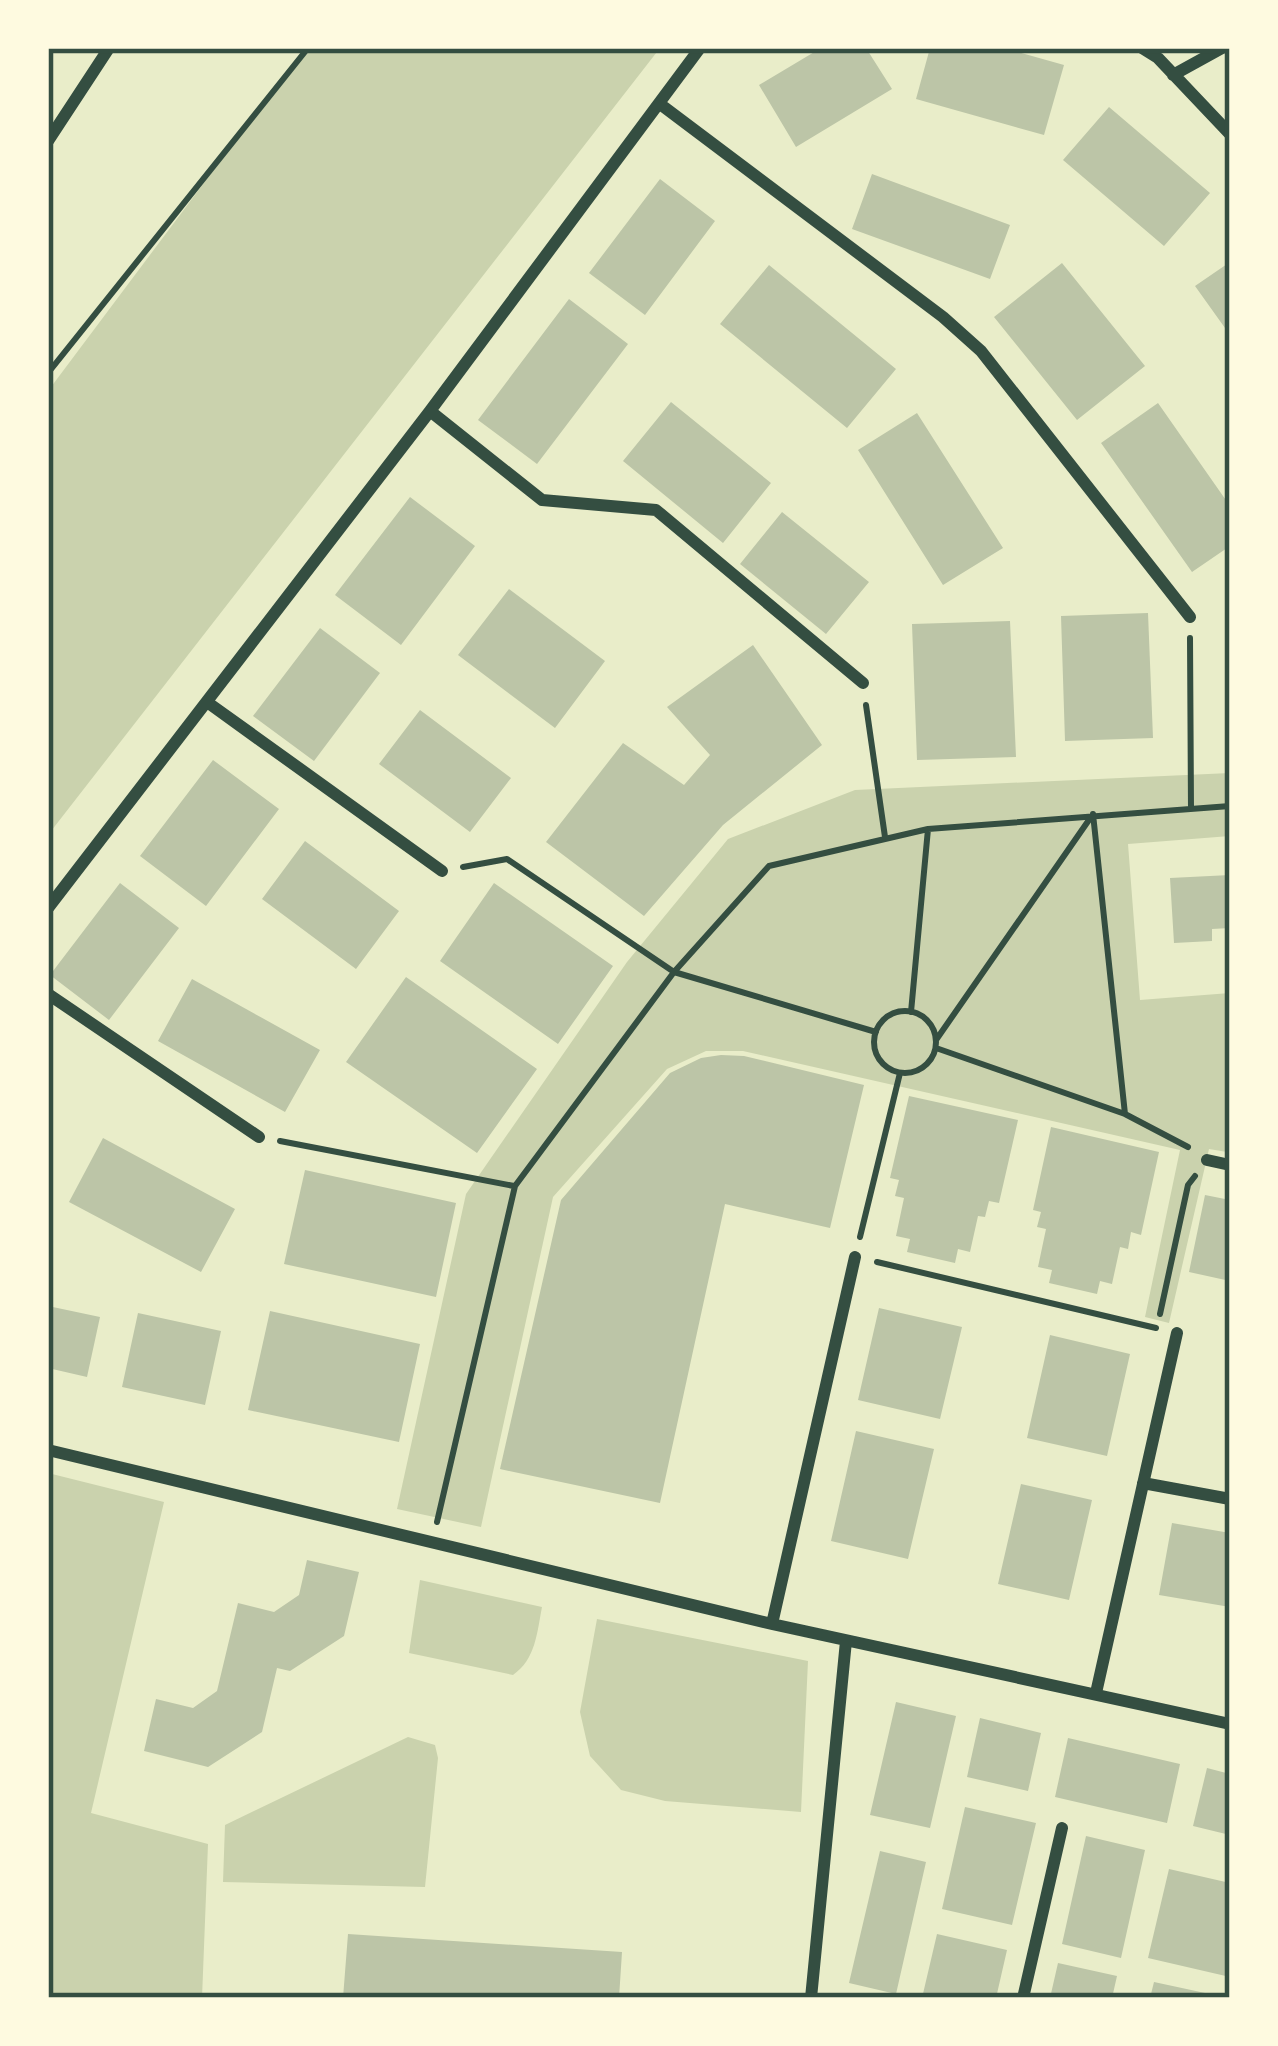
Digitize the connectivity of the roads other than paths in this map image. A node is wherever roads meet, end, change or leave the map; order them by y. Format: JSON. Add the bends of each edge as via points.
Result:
{"nodes":[{"id":1,"x":109,"y":48,"type":"edge"},
{"id":2,"x":700,"y":48,"type":"edge"},
{"id":3,"x":1142,"y":48,"type":"edge"},
{"id":4,"x":1222,"y":48,"type":"edge"},
{"id":5,"x":1173,"y":75,"type":"junction"},
{"id":6,"x":659,"y":104,"type":"junction"},
{"id":7,"x":1230,"y":134,"type":"edge"},
{"id":8,"x":48,"y":141,"type":"edge"},
{"id":9,"x":430,"y":411,"type":"junction"},
{"id":10,"x":1190,"y":617,"type":"road end"},
{"id":11,"x":863,"y":683,"type":"road end"},
{"id":12,"x":206,"y":702,"type":"junction"},
{"id":13,"x":442,"y":871,"type":"road end"},
{"id":14,"x":48,"y":908,"type":"edge"},
{"id":15,"x":48,"y":994,"type":"edge"},
{"id":16,"x":259,"y":1137,"type":"road end"},
{"id":17,"x":1208,"y":1160,"type":"road end"},
{"id":18,"x":1230,"y":1165,"type":"edge"},
{"id":19,"x":855,"y":1257,"type":"road end"},
{"id":20,"x":1177,"y":1333,"type":"dead end"},
{"id":21,"x":48,"y":1450,"type":"edge"},
{"id":22,"x":1144,"y":1483,"type":"junction"},
{"id":23,"x":1230,"y":1499,"type":"edge"},
{"id":24,"x":772,"y":1624,"type":"junction"},
{"id":25,"x":846,"y":1641,"type":"junction"},
{"id":26,"x":1096,"y":1693,"type":"junction"},
{"id":27,"x":1230,"y":1724,"type":"edge"},
{"id":28,"x":1062,"y":1828,"type":"dead end"},
{"id":29,"x":811,"y":1998,"type":"edge"},
{"id":30,"x":1023,"y":1998,"type":"edge"}],
"edges":[{"from":1,"to":8,"type":"street"},
{"from":2,"to":6,"type":"street"},
{"from":3,"to":5,"type":"street"},
{"from":4,"to":5,"type":"street"},
{"from":5,"to":7,"type":"street"},
{"from":6,"to":9,"type":"street"},
{"from":6,"to":10,"type":"street","via":[[981,351]]},
{"from":9,"to":11,"type":"street","via":[[542,500],[656,510]]},
{"from":9,"to":12,"type":"street"},
{"from":12,"to":13,"type":"street"},
{"from":12,"to":14,"type":"street"},
{"from":15,"to":16,"type":"street"},
{"from":17,"to":18,"type":"street"},
{"from":19,"to":24,"type":"street"},
{"from":20,"to":22,"type":"street"},
{"from":21,"to":24,"type":"street"},
{"from":22,"to":23,"type":"street"},
{"from":22,"to":26,"type":"street"},
{"from":24,"to":25,"type":"street"},
{"from":25,"to":26,"type":"street"},
{"from":25,"to":29,"type":"street"},
{"from":26,"to":27,"type":"street"},
{"from":28,"to":30,"type":"street"}]}
